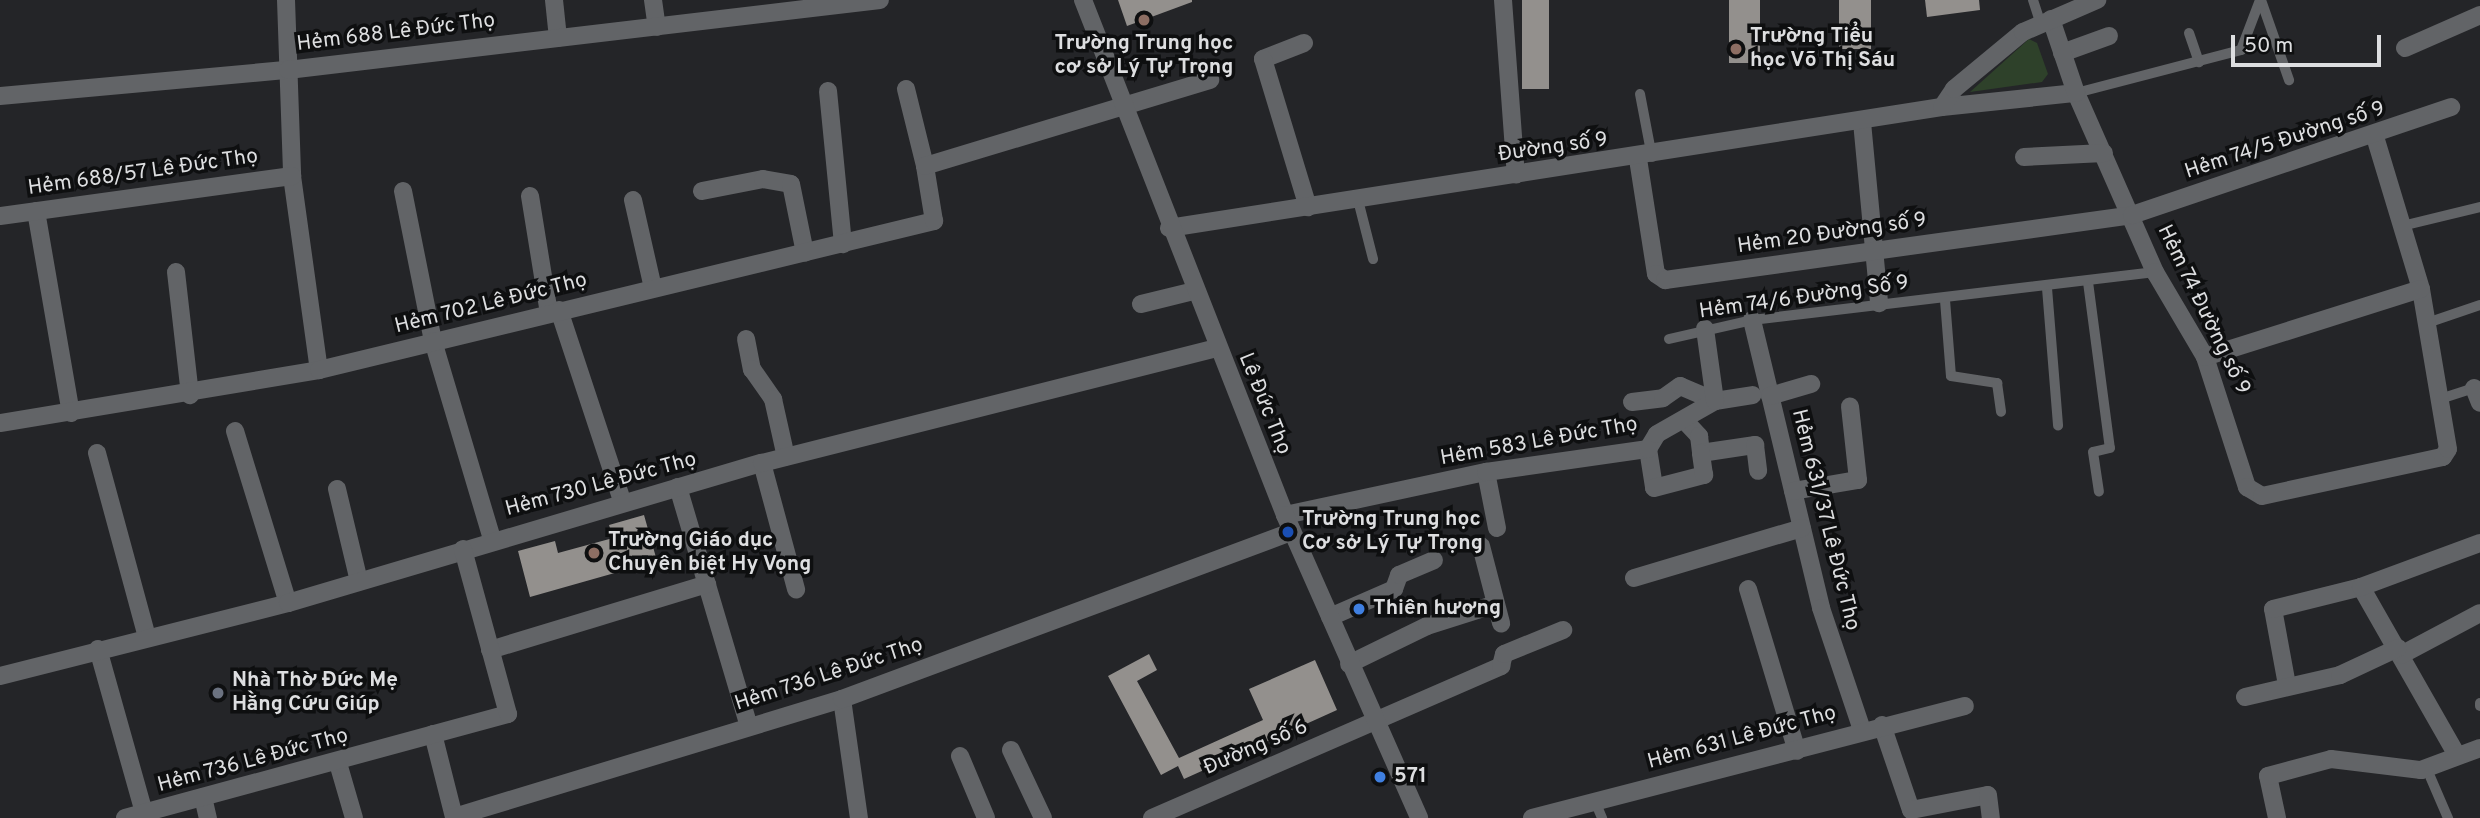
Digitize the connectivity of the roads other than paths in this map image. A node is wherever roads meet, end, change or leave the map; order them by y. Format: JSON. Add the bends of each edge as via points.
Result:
{"nodes":[{"id":1,"x":286,"y":0,"type":"edge"},
{"id":2,"x":554,"y":0,"type":"edge"},
{"id":3,"x":653,"y":0,"type":"edge"},
{"id":4,"x":880,"y":0,"type":"edge"},
{"id":5,"x":1083,"y":0,"type":"edge"},
{"id":6,"x":1503,"y":0,"type":"edge"},
{"id":7,"x":2033,"y":0,"type":"edge"},
{"id":8,"x":2097,"y":0,"type":"edge"},
{"id":9,"x":2261,"y":0,"type":"edge"},
{"id":10,"x":2480,"y":15,"type":"edge"},
{"id":11,"x":2046,"y":21,"type":"junction"},
{"id":12,"x":657,"y":27,"type":"junction"},
{"id":13,"x":2189,"y":33,"type":"dead end"},
{"id":14,"x":2109,"y":36,"type":"dead end"},
{"id":15,"x":558,"y":38,"type":"junction"},
{"id":16,"x":1304,"y":43,"type":"dead end"},
{"id":17,"x":2405,"y":48,"type":"dead end"},
{"id":18,"x":2062,"y":53,"type":"junction"},
{"id":19,"x":2199,"y":62,"type":"junction"},
{"id":20,"x":288,"y":70,"type":"junction"},
{"id":21,"x":1210,"y":80,"type":"dead end"},
{"id":22,"x":2289,"y":80,"type":"dead end"},
{"id":23,"x":906,"y":89,"type":"dead end"},
{"id":24,"x":828,"y":91,"type":"dead end"},
{"id":25,"x":2076,"y":93,"type":"junction"},
{"id":26,"x":1640,"y":94,"type":"dead end"},
{"id":27,"x":0,"y":96,"type":"edge"},
{"id":28,"x":1122,"y":105,"type":"junction"},
{"id":29,"x":1942,"y":107,"type":"junction"},
{"id":30,"x":2451,"y":107,"type":"dead end"},
{"id":31,"x":1862,"y":122,"type":"junction"},
{"id":32,"x":2375,"y":137,"type":"junction"},
{"id":33,"x":2104,"y":153,"type":"junction"},
{"id":34,"x":2024,"y":157,"type":"dead end"},
{"id":35,"x":1645,"y":158,"type":"junction"},
{"id":36,"x":925,"y":166,"type":"junction"},
{"id":37,"x":1516,"y":175,"type":"junction"},
{"id":38,"x":292,"y":176,"type":"junction"},
{"id":39,"x":403,"y":191,"type":"dead end"},
{"id":40,"x":702,"y":191,"type":"dead end"},
{"id":41,"x":530,"y":197,"type":"dead end"},
{"id":42,"x":633,"y":200,"type":"dead end"},
{"id":43,"x":1358,"y":201,"type":"junction"},
{"id":44,"x":2480,"y":207,"type":"edge"},
{"id":45,"x":1308,"y":208,"type":"junction"},
{"id":46,"x":36,"y":211,"type":"junction"},
{"id":47,"x":2132,"y":215,"type":"junction"},
{"id":48,"x":0,"y":216,"type":"edge"},
{"id":49,"x":2402,"y":226,"type":"junction"},
{"id":50,"x":1169,"y":228,"type":"junction"},
{"id":51,"x":843,"y":244,"type":"junction"},
{"id":52,"x":1876,"y":252,"type":"junction"},
{"id":53,"x":805,"y":253,"type":"junction"},
{"id":54,"x":1373,"y":259,"type":"dead end"},
{"id":55,"x":176,"y":272,"type":"dead end"},
{"id":56,"x":2155,"y":272,"type":"junction"},
{"id":57,"x":2088,"y":282,"type":"junction"},
{"id":58,"x":653,"y":288,"type":"junction"},
{"id":59,"x":2047,"y":288,"type":"junction"},
{"id":60,"x":2421,"y":289,"type":"junction"},
{"id":61,"x":1194,"y":290,"type":"junction"},
{"id":62,"x":1945,"y":300,"type":"junction"},
{"id":63,"x":1879,"y":303,"type":"junction"},
{"id":64,"x":1141,"y":304,"type":"dead end"},
{"id":65,"x":2480,"y":304,"type":"edge"},
{"id":66,"x":554,"y":311,"type":"junction"},
{"id":67,"x":1752,"y":320,"type":"junction"},
{"id":68,"x":2427,"y":323,"type":"junction"},
{"id":69,"x":1705,"y":329,"type":"junction"},
{"id":70,"x":746,"y":339,"type":"dead end"},
{"id":71,"x":1669,"y":339,"type":"dead end"},
{"id":72,"x":433,"y":341,"type":"junction"},
{"id":73,"x":1217,"y":348,"type":"junction"},
{"id":74,"x":2205,"y":357,"type":"junction"},
{"id":75,"x":319,"y":370,"type":"junction"},
{"id":76,"x":1811,"y":384,"type":"dead end"},
{"id":77,"x":2478,"y":393,"type":"edge"},
{"id":78,"x":190,"y":395,"type":"junction"},
{"id":79,"x":1761,"y":396,"type":"junction"},
{"id":80,"x":2440,"y":399,"type":"junction"},
{"id":81,"x":1715,"y":401,"type":"junction"},
{"id":82,"x":1632,"y":402,"type":"dead end"},
{"id":83,"x":1850,"y":406,"type":"dead end"},
{"id":84,"x":2001,"y":412,"type":"dead end"},
{"id":85,"x":71,"y":413,"type":"junction"},
{"id":86,"x":1685,"y":421,"type":"junction"},
{"id":87,"x":0,"y":423,"type":"edge"},
{"id":88,"x":2059,"y":426,"type":"dead end"},
{"id":89,"x":235,"y":431,"type":"dead end"},
{"id":90,"x":1648,"y":449,"type":"junction"},
{"id":91,"x":97,"y":453,"type":"dead end"},
{"id":92,"x":1701,"y":453,"type":"junction"},
{"id":93,"x":786,"y":457,"type":"junction"},
{"id":94,"x":762,"y":463,"type":"junction"},
{"id":95,"x":1758,"y":471,"type":"dead end"},
{"id":96,"x":1486,"y":472,"type":"junction"},
{"id":97,"x":678,"y":487,"type":"junction"},
{"id":98,"x":337,"y":489,"type":"dead end"},
{"id":99,"x":1793,"y":491,"type":"junction"},
{"id":100,"x":2099,"y":492,"type":"dead end"},
{"id":101,"x":622,"y":501,"type":"junction"},
{"id":102,"x":1285,"y":515,"type":"junction"},
{"id":103,"x":1497,"y":528,"type":"dead end"},
{"id":104,"x":1802,"y":528,"type":"junction"},
{"id":105,"x":1292,"y":533,"type":"junction"},
{"id":106,"x":492,"y":539,"type":"junction"},
{"id":107,"x":2480,"y":543,"type":"edge"},
{"id":108,"x":1481,"y":546,"type":"dead end"},
{"id":109,"x":463,"y":549,"type":"junction"},
{"id":110,"x":1434,"y":560,"type":"dead end"},
{"id":111,"x":1634,"y":578,"type":"dead end"},
{"id":112,"x":359,"y":581,"type":"junction"},
{"id":113,"x":707,"y":584,"type":"junction"},
{"id":114,"x":2361,"y":587,"type":"junction"},
{"id":115,"x":796,"y":589,"type":"dead end"},
{"id":116,"x":1748,"y":589,"type":"dead end"},
{"id":117,"x":288,"y":603,"type":"junction"},
{"id":118,"x":1496,"y":604,"type":"junction"},
{"id":119,"x":2480,"y":612,"type":"edge"},
{"id":120,"x":1330,"y":617,"type":"junction"},
{"id":121,"x":1501,"y":623,"type":"dead end"},
{"id":122,"x":1563,"y":630,"type":"dead end"},
{"id":123,"x":147,"y":637,"type":"junction"},
{"id":124,"x":98,"y":649,"type":"junction"},
{"id":125,"x":490,"y":649,"type":"junction"},
{"id":126,"x":2399,"y":652,"type":"junction"},
{"id":127,"x":1349,"y":664,"type":"junction"},
{"id":128,"x":0,"y":676,"type":"edge"},
{"id":129,"x":2287,"y":685,"type":"junction"},
{"id":130,"x":2245,"y":697,"type":"dead end"},
{"id":131,"x":842,"y":699,"type":"junction"},
{"id":132,"x":1965,"y":706,"type":"dead end"},
{"id":133,"x":1378,"y":721,"type":"junction"},
{"id":134,"x":1882,"y":725,"type":"junction"},
{"id":135,"x":749,"y":726,"type":"junction"},
{"id":136,"x":1862,"y":730,"type":"junction"},
{"id":137,"x":433,"y":734,"type":"junction"},
{"id":138,"x":2480,"y":748,"type":"edge"},
{"id":139,"x":1011,"y":750,"type":"dead end"},
{"id":140,"x":1797,"y":751,"type":"junction"},
{"id":141,"x":2455,"y":752,"type":"junction"},
{"id":142,"x":960,"y":756,"type":"dead end"},
{"id":143,"x":338,"y":763,"type":"junction"},
{"id":144,"x":2426,"y":766,"type":"junction"},
{"id":145,"x":203,"y":797,"type":"junction"},
{"id":146,"x":1594,"y":799,"type":"junction"},
{"id":147,"x":144,"y":813,"type":"junction"},
{"id":148,"x":125,"y":818,"type":"edge"},
{"id":149,"x":208,"y":818,"type":"edge"},
{"id":150,"x":354,"y":818,"type":"edge"},
{"id":151,"x":454,"y":818,"type":"edge"},
{"id":152,"x":859,"y":818,"type":"edge"},
{"id":153,"x":986,"y":818,"type":"edge"},
{"id":154,"x":1043,"y":818,"type":"edge"},
{"id":155,"x":1153,"y":818,"type":"edge"},
{"id":156,"x":1419,"y":818,"type":"edge"},
{"id":157,"x":1532,"y":818,"type":"edge"},
{"id":158,"x":1602,"y":818,"type":"edge"},
{"id":159,"x":1991,"y":818,"type":"edge"},
{"id":160,"x":2277,"y":818,"type":"edge"},
{"id":161,"x":2448,"y":818,"type":"edge"}],
"edges":[{"from":1,"to":20,"type":"street","name":"Hẻm 688/57 Lê Đức Thọ"},
{"from":2,"to":15,"type":"street"},
{"from":3,"to":12,"type":"street"},
{"from":4,"to":12,"type":"street","name":"Hẻm 688 Lê Đức Thọ"},
{"from":5,"to":28,"type":"street","name":"Lê Đức Thọ"},
{"from":6,"to":37,"type":"street"},
{"from":7,"to":11,"type":"lane"},
{"from":8,"to":11,"type":"street"},
{"from":9,"to":19,"type":"lane","via":[[2243,48]]},
{"from":9,"to":22,"type":"lane"},
{"from":10,"to":17,"type":"street"},
{"from":11,"to":18,"type":"street"},
{"from":11,"to":29,"type":"street","via":[[1954,89]]},
{"from":12,"to":15,"type":"street","name":"Hẻm 688 Lê Đức Thọ"},
{"from":13,"to":19,"type":"lane"},
{"from":14,"to":18,"type":"street"},
{"from":15,"to":20,"type":"street","name":"Hẻm 688 Lê Đức Thọ"},
{"from":16,"to":45,"type":"street","via":[[1263,59]]},
{"from":18,"to":25,"type":"street"},
{"from":19,"to":25,"type":"lane"},
{"from":20,"to":27,"type":"street","name":"Hẻm 688 Lê Đức Thọ"},
{"from":20,"to":38,"type":"street","name":"Hẻm 688/57 Lê Đức Thọ"},
{"from":21,"to":28,"type":"street"},
{"from":23,"to":36,"type":"street","name":"Hẻm 702 Lê Đức Thọ"},
{"from":24,"to":51,"type":"street"},
{"from":25,"to":29,"type":"street","name":"Đường số 9"},
{"from":25,"to":33,"type":"street","name":"Hẻm 74 Đường số 9"},
{"from":26,"to":35,"type":"lane"},
{"from":28,"to":36,"type":"street"},
{"from":28,"to":50,"type":"street","name":"Lê Đức Thọ"},
{"from":29,"to":31,"type":"street","name":"Đường số 9"},
{"from":30,"to":32,"type":"street","name":"Hẻm 74/5 Đường số 9"},
{"from":31,"to":35,"type":"street","name":"Đường số 9"},
{"from":31,"to":52,"type":"street"},
{"from":32,"to":47,"type":"street","name":"Hẻm 74/5 Đường số 9"},
{"from":32,"to":49,"type":"street","name":"Hẻm 74 Đường số 9"},
{"from":33,"to":34,"type":"street"},
{"from":33,"to":47,"type":"street","name":"Hẻm 74 Đường số 9"},
{"from":35,"to":37,"type":"street","name":"Đường số 9"},
{"from":35,"to":52,"type":"street","name":"Hẻm 20 Đường số 9","via":[[1659,279]]},
{"from":36,"to":51,"type":"street","name":"Hẻm 702 Lê Đức Thọ","via":[[934,221]]},
{"from":37,"to":43,"type":"street","name":"Đường số 9"},
{"from":38,"to":46,"type":"street","name":"Hẻm 688/57 Lê Đức Thọ"},
{"from":38,"to":75,"type":"street","name":"Hẻm 688/57 Lê Đức Thọ"},
{"from":39,"to":72,"type":"street"},
{"from":40,"to":53,"type":"street","via":[[763,179],[791,184]]},
{"from":41,"to":66,"type":"street"},
{"from":42,"to":58,"type":"street"},
{"from":43,"to":45,"type":"street","name":"Đường số 9"},
{"from":43,"to":54,"type":"lane"},
{"from":44,"to":49,"type":"lane"},
{"from":45,"to":50,"type":"street","name":"Đường số 9"},
{"from":46,"to":48,"type":"street","name":"Hẻm 688/57 Lê Đức Thọ"},
{"from":46,"to":85,"type":"street"},
{"from":47,"to":52,"type":"street","name":"Hẻm 20 Đường số 9"},
{"from":47,"to":56,"type":"street","name":"Hẻm 74 Đường số 9"},
{"from":49,"to":60,"type":"street","name":"Hẻm 74 Đường số 9"},
{"from":50,"to":61,"type":"street","name":"Lê Đức Thọ"},
{"from":51,"to":53,"type":"street","name":"Hẻm 702 Lê Đức Thọ"},
{"from":52,"to":63,"type":"street"},
{"from":53,"to":58,"type":"street","name":"Hẻm 702 Lê Đức Thọ"},
{"from":55,"to":78,"type":"street"},
{"from":56,"to":57,"type":"lane","name":"Hẻm 74/6 Đường Số 9"},
{"from":56,"to":74,"type":"street","name":"Hẻm 74 Đường số 9"},
{"from":57,"to":59,"type":"lane","name":"Hẻm 74/6 Đường Số 9"},
{"from":57,"to":100,"type":"lane","via":[[2110,448],[2093,452]]},
{"from":58,"to":66,"type":"street","name":"Hẻm 702 Lê Đức Thọ"},
{"from":59,"to":62,"type":"lane","name":"Hẻm 74/6 Đường Số 9"},
{"from":59,"to":88,"type":"lane"},
{"from":60,"to":68,"type":"street","name":"Hẻm 74 Đường số 9"},
{"from":60,"to":74,"type":"street"},
{"from":61,"to":64,"type":"street"},
{"from":61,"to":73,"type":"street","name":"Lê Đức Thọ"},
{"from":62,"to":63,"type":"lane","name":"Hẻm 74/6 Đường Số 9"},
{"from":62,"to":84,"type":"lane","via":[[1951,376],[1997,383]]},
{"from":63,"to":67,"type":"lane","name":"Hẻm 74/6 Đường Số 9"},
{"from":65,"to":68,"type":"lane"},
{"from":66,"to":72,"type":"street","name":"Hẻm 702 Lê Đức Thọ"},
{"from":66,"to":101,"type":"street"},
{"from":67,"to":69,"type":"lane","name":"Hẻm 74/6 Đường Số 9"},
{"from":67,"to":79,"type":"street","name":"Hẻm 631/37 Lê Đức Thọ"},
{"from":68,"to":80,"type":"street","name":"Hẻm 74 Đường số 9"},
{"from":69,"to":71,"type":"lane","name":"Hẻm 74/6 Đường Số 9"},
{"from":69,"to":81,"type":"street"},
{"from":70,"to":93,"type":"street","via":[[752,369],[773,399]]},
{"from":72,"to":75,"type":"street","name":"Hẻm 702 Lê Đức Thọ"},
{"from":72,"to":106,"type":"street"},
{"from":73,"to":93,"type":"street","name":"Hẻm 730 Lê Đức Thọ"},
{"from":73,"to":102,"type":"street","name":"Lê Đức Thọ"},
{"from":74,"to":80,"type":"street","name":"Hẻm 74 Đường số 9","via":[[2248,487],[2262,496],[2443,457],[2448,449]]},
{"from":75,"to":78,"type":"street","name":"Hẻm 702 Lê Đức Thọ"},
{"from":76,"to":79,"type":"street"},
{"from":77,"to":80,"type":"lane"},
{"from":78,"to":85,"type":"street","name":"Hẻm 702 Lê Đức Thọ"},
{"from":79,"to":81,"type":"street"},
{"from":79,"to":99,"type":"street","name":"Hẻm 631/37 Lê Đức Thọ"},
{"from":81,"to":82,"type":"street","via":[[1680,386],[1663,398]]},
{"from":81,"to":86,"type":"street","name":"Hẻm 583 Lê Đức Thọ"},
{"from":83,"to":99,"type":"street","via":[[1858,480]]},
{"from":85,"to":87,"type":"street","name":"Hẻm 702 Lê Đức Thọ"},
{"from":86,"to":90,"type":"street","name":"Hẻm 583 Lê Đức Thọ","via":[[1657,434]]},
{"from":86,"to":92,"type":"street","via":[[1699,436]]},
{"from":89,"to":117,"type":"street"},
{"from":90,"to":92,"type":"street","via":[[1654,488],[1704,475]]},
{"from":90,"to":96,"type":"street","name":"Hẻm 583 Lê Đức Thọ"},
{"from":91,"to":123,"type":"street"},
{"from":92,"to":95,"type":"street","via":[[1755,445]]},
{"from":93,"to":94,"type":"street","name":"Hẻm 730 Lê Đức Thọ"},
{"from":94,"to":97,"type":"street","name":"Hẻm 730 Lê Đức Thọ"},
{"from":94,"to":115,"type":"street"},
{"from":96,"to":102,"type":"street","name":"Hẻm 583 Lê Đức Thọ"},
{"from":96,"to":103,"type":"street"},
{"from":97,"to":101,"type":"street","name":"Hẻm 730 Lê Đức Thọ"},
{"from":97,"to":113,"type":"street"},
{"from":98,"to":112,"type":"street"},
{"from":99,"to":104,"type":"street","name":"Hẻm 631/37 Lê Đức Thọ"},
{"from":101,"to":106,"type":"street","name":"Hẻm 730 Lê Đức Thọ"},
{"from":102,"to":105,"type":"street","name":"Lê Đức Thọ"},
{"from":104,"to":111,"type":"street"},
{"from":104,"to":136,"type":"street","name":"Hẻm 631/37 Lê Đức Thọ","via":[[1821,608]]},
{"from":105,"to":120,"type":"street","name":"Lê Đức Thọ"},
{"from":105,"to":131,"type":"street","name":"Hẻm 736 Lê Đức Thọ"},
{"from":106,"to":109,"type":"street","name":"Hẻm 730 Lê Đức Thọ"},
{"from":107,"to":114,"type":"street"},
{"from":108,"to":118,"type":"street"},
{"from":109,"to":112,"type":"street","name":"Hẻm 730 Lê Đức Thọ"},
{"from":109,"to":125,"type":"street"},
{"from":110,"to":120,"type":"street","via":[[1399,575],[1394,589]]},
{"from":112,"to":117,"type":"street","name":"Hẻm 730 Lê Đức Thọ"},
{"from":113,"to":125,"type":"street"},
{"from":113,"to":135,"type":"street"},
{"from":114,"to":126,"type":"street"},
{"from":114,"to":129,"type":"street","via":[[2273,610]]},
{"from":116,"to":140,"type":"street"},
{"from":117,"to":123,"type":"street","name":"Hẻm 730 Lê Đức Thọ"},
{"from":118,"to":121,"type":"street"},
{"from":118,"to":127,"type":"street","via":[[1427,626]]},
{"from":119,"to":126,"type":"street"},
{"from":120,"to":127,"type":"street","name":"Lê Đức Thọ"},
{"from":122,"to":133,"type":"street","name":"Đường số 6","via":[[1504,653],[1501,666]]},
{"from":123,"to":124,"type":"street","name":"Hẻm 730 Lê Đức Thọ"},
{"from":124,"to":128,"type":"street","name":"Hẻm 730 Lê Đức Thọ"},
{"from":124,"to":147,"type":"street"},
{"from":125,"to":137,"type":"street","name":"Hẻm 736 Lê Đức Thọ","via":[[508,714]]},
{"from":126,"to":129,"type":"street","via":[[2340,675]]},
{"from":126,"to":141,"type":"street"},
{"from":127,"to":133,"type":"street","name":"Lê Đức Thọ"},
{"from":129,"to":130,"type":"street"},
{"from":131,"to":135,"type":"street","name":"Hẻm 736 Lê Đức Thọ"},
{"from":131,"to":152,"type":"street"},
{"from":132,"to":134,"type":"street","name":"Hẻm 631 Lê Đức Thọ"},
{"from":133,"to":155,"type":"street","name":"Đường số 6"},
{"from":133,"to":156,"type":"street","name":"Lê Đức Thọ"},
{"from":134,"to":136,"type":"street","name":"Hẻm 631 Lê Đức Thọ"},
{"from":134,"to":159,"type":"street","via":[[1911,810],[1988,795]]},
{"from":135,"to":151,"type":"street","name":"Hẻm 736 Lê Đức Thọ"},
{"from":136,"to":140,"type":"street","name":"Hẻm 631 Lê Đức Thọ"},
{"from":137,"to":143,"type":"street","name":"Hẻm 736 Lê Đức Thọ"},
{"from":137,"to":151,"type":"street","name":"Hẻm 736 Lê Đức Thọ"},
{"from":138,"to":141,"type":"street"},
{"from":139,"to":154,"type":"street"},
{"from":140,"to":146,"type":"street","name":"Hẻm 631 Lê Đức Thọ"},
{"from":141,"to":144,"type":"street"},
{"from":142,"to":153,"type":"street"},
{"from":143,"to":145,"type":"street","name":"Hẻm 736 Lê Đức Thọ"},
{"from":143,"to":150,"type":"street"},
{"from":144,"to":160,"type":"street","via":[[2331,759],[2269,776]]},
{"from":144,"to":161,"type":"lane"},
{"from":145,"to":147,"type":"street","name":"Hẻm 736 Lê Đức Thọ"},
{"from":145,"to":149,"type":"street"},
{"from":146,"to":157,"type":"street","name":"Hẻm 631 Lê Đức Thọ"},
{"from":146,"to":158,"type":"lane"},
{"from":147,"to":148,"type":"street","name":"Hẻm 736 Lê Đức Thọ"}]}
